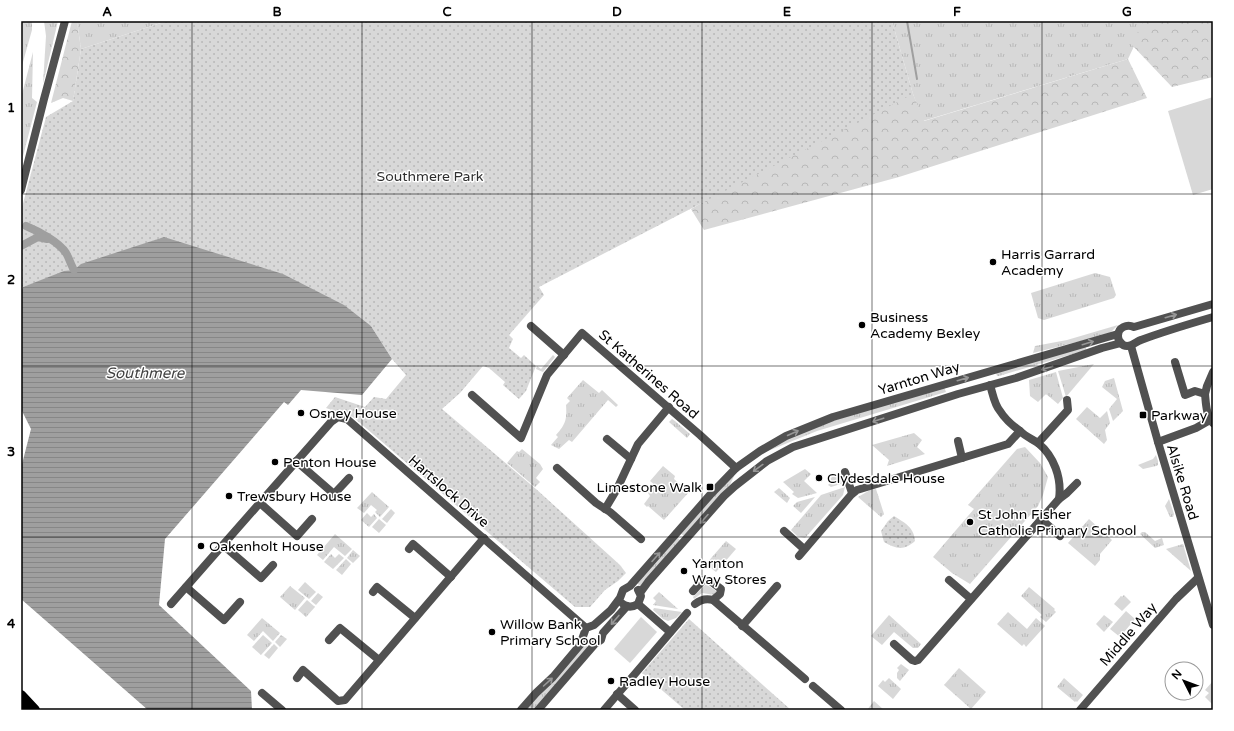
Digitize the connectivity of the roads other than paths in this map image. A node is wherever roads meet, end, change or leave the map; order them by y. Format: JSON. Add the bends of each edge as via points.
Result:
{"nodes":[{"id":1,"x":65,"y":21,"type":"edge"},
{"id":2,"x":21,"y":190,"type":"edge"},
{"id":3,"x":1213,"y":304,"type":"edge"},
{"id":4,"x":1213,"y":317,"type":"edge"},
{"id":5,"x":531,"y":326,"type":"dead end"},
{"id":6,"x":1134,"y":327,"type":"junction"},
{"id":7,"x":1118,"y":334,"type":"junction"},
{"id":8,"x":1121,"y":343,"type":"junction"},
{"id":9,"x":1134,"y":343,"type":"junction"},
{"id":10,"x":564,"y":355,"type":"junction"},
{"id":11,"x":1175,"y":362,"type":"dead end"},
{"id":12,"x":987,"y":372,"type":"junction"},
{"id":13,"x":1213,"y":372,"type":"edge"},
{"id":14,"x":990,"y":385,"type":"junction"},
{"id":15,"x":1205,"y":394,"type":"junction"},
{"id":16,"x":472,"y":395,"type":"dead end"},
{"id":17,"x":1067,"y":400,"type":"dead end"},
{"id":18,"x":669,"y":408,"type":"junction"},
{"id":19,"x":1212,"y":422,"type":"edge"},
{"id":20,"x":1020,"y":432,"type":"junction"},
{"id":21,"x":607,"y":439,"type":"dead end"},
{"id":22,"x":958,"y":442,"type":"dead end"},
{"id":23,"x":1158,"y":442,"type":"junction"},
{"id":24,"x":1038,"y":443,"type":"junction"},
{"id":25,"x":962,"y":458,"type":"junction"},
{"id":26,"x":631,"y":459,"type":"junction"},
{"id":27,"x":296,"y":461,"type":"junction"},
{"id":28,"x":557,"y":468,"type":"dead end"},
{"id":29,"x":736,"y":468,"type":"junction"},
{"id":30,"x":845,"y":472,"type":"dead end"},
{"id":31,"x":744,"y":477,"type":"junction"},
{"id":32,"x":349,"y":478,"type":"dead end"},
{"id":33,"x":1077,"y":483,"type":"dead end"},
{"id":34,"x":852,"y":493,"type":"junction"},
{"id":35,"x":1059,"y":499,"type":"junction"},
{"id":36,"x":260,"y":503,"type":"junction"},
{"id":37,"x":605,"y":509,"type":"junction"},
{"id":38,"x":312,"y":519,"type":"dead end"},
{"id":39,"x":1041,"y":519,"type":"junction"},
{"id":40,"x":784,"y":532,"type":"dead end"},
{"id":41,"x":1060,"y":536,"type":"dead end"},
{"id":42,"x":484,"y":538,"type":"junction"},
{"id":43,"x":641,"y":539,"type":"dead end"},
{"id":44,"x":222,"y":545,"type":"junction"},
{"id":45,"x":409,"y":549,"type":"dead end"},
{"id":46,"x":273,"y":565,"type":"dead end"},
{"id":47,"x":451,"y":577,"type":"junction"},
{"id":48,"x":1198,"y":578,"type":"junction"},
{"id":49,"x":949,"y":580,"type":"dead end"},
{"id":50,"x":630,"y":586,"type":"junction"},
{"id":51,"x":777,"y":586,"type":"dead end"},
{"id":52,"x":186,"y":587,"type":"junction"},
{"id":53,"x":373,"y":592,"type":"dead end"},
{"id":54,"x":693,"y":592,"type":"dead end"},
{"id":55,"x":640,"y":593,"type":"junction"},
{"id":56,"x":620,"y":598,"type":"junction"},
{"id":57,"x":971,"y":599,"type":"junction"},
{"id":58,"x":713,"y":600,"type":"junction"},
{"id":59,"x":240,"y":602,"type":"dead end"},
{"id":60,"x":171,"y":604,"type":"dead end"},
{"id":61,"x":638,"y":604,"type":"junction"},
{"id":62,"x":695,"y":604,"type":"dead end"},
{"id":63,"x":627,"y":606,"type":"junction"},
{"id":64,"x":687,"y":613,"type":"dead end"},
{"id":65,"x":415,"y":618,"type":"junction"},
{"id":66,"x":1213,"y":625,"type":"edge"},
{"id":67,"x":742,"y":626,"type":"junction"},
{"id":68,"x":588,"y":629,"type":"junction"},
{"id":69,"x":670,"y":632,"type":"junction"},
{"id":70,"x":603,"y":633,"type":"junction"},
{"id":71,"x":329,"y":640,"type":"dead end"},
{"id":72,"x":595,"y":644,"type":"junction"},
{"id":73,"x":894,"y":644,"type":"dead end"},
{"id":74,"x":379,"y":660,"type":"junction"},
{"id":75,"x":297,"y":678,"type":"dead end"},
{"id":76,"x":806,"y":679,"type":"dead end"},
{"id":77,"x":813,"y":686,"type":"dead end"},
{"id":78,"x":262,"y":693,"type":"dead end"},
{"id":79,"x":617,"y":694,"type":"junction"},
{"id":80,"x":21,"y":695,"type":"edge"},
{"id":81,"x":21,"y":707,"type":"edge"},
{"id":82,"x":24,"y":710,"type":"edge"},
{"id":83,"x":36,"y":710,"type":"edge"},
{"id":84,"x":282,"y":710,"type":"edge"},
{"id":85,"x":521,"y":710,"type":"edge"},
{"id":86,"x":538,"y":710,"type":"edge"},
{"id":87,"x":604,"y":710,"type":"edge"},
{"id":88,"x":635,"y":710,"type":"edge"},
{"id":89,"x":841,"y":710,"type":"edge"},
{"id":90,"x":1080,"y":710,"type":"edge"}],
"edges":[{"from":1,"to":2,"type":"street"},
{"from":6,"to":3,"type":"street","name":"Yarnton Way","one_way":true},
{"from":4,"to":9,"type":"street"},
{"from":5,"to":10,"type":"street"},
{"from":6,"to":7,"type":"street","name":"Yarnton Way","via":[[1124,326]]},
{"from":6,"to":9,"type":"street","via":[[1138,333]]},
{"from":7,"to":8,"type":"street"},
{"from":12,"to":7,"type":"street","name":"Yarnton Way","one_way":true},
{"from":8,"to":9,"type":"street","via":[[1125,346]]},
{"from":8,"to":14,"type":"street","name":"Yarnton Way","one_way":true},
{"from":9,"to":23,"type":"street","name":"Alsike Road"},
{"from":10,"to":16,"type":"street","name":"St Katherines Road","via":[[547,375],[521,438]]},
{"from":10,"to":18,"type":"street","name":"St Katherines Road","via":[[582,333]]},
{"from":11,"to":15,"type":"street","via":[[1184,395],[1195,391]]},
{"from":12,"to":14,"type":"street"},
{"from":29,"to":12,"type":"street","name":"Yarnton Way","one_way":true,"via":[[772,443],[818,422]]},
{"from":13,"to":15,"type":"street"},
{"from":14,"to":20,"type":"street","via":[[1000,412]]},
{"from":14,"to":31,"type":"street","name":"Yarnton Way","one_way":true,"via":[[793,447]]},
{"from":15,"to":19,"type":"street","via":[[1206,408]]},
{"from":17,"to":24,"type":"street","via":[[1068,410]]},
{"from":18,"to":26,"type":"street","via":[[638,444]]},
{"from":18,"to":29,"type":"street","name":"St Katherines Road"},
{"from":19,"to":23,"type":"street"},
{"from":20,"to":24,"type":"street"},
{"from":20,"to":25,"type":"street","via":[[1008,444]]},
{"from":21,"to":26,"type":"street"},
{"from":22,"to":25,"type":"street"},
{"from":23,"to":48,"type":"street","name":"Alsike Road"},
{"from":24,"to":35,"type":"street","via":[[1054,465],[1060,488]]},
{"from":25,"to":34,"type":"street"},
{"from":26,"to":37,"type":"street"},
{"from":27,"to":32,"type":"street","via":[[334,494]]},
{"from":27,"to":36,"type":"street","name":"Hartslock Drive"},
{"from":27,"to":42,"type":"street","name":"Hartslock Drive","via":[[331,422],[338,417],[347,419]]},
{"from":28,"to":37,"type":"street"},
{"from":29,"to":31,"type":"street"},
{"from":50,"to":29,"type":"street","name":"Yarnton Way","one_way":true},
{"from":30,"to":34,"type":"street"},
{"from":31,"to":55,"type":"street","name":"Yarnton Way","one_way":true,"via":[[724,496]]},
{"from":33,"to":35,"type":"street"},
{"from":34,"to":40,"type":"street","via":[[801,552]]},
{"from":35,"to":39,"type":"street"},
{"from":36,"to":38,"type":"street","via":[[297,536]]},
{"from":36,"to":44,"type":"street","name":"Hartslock Drive"},
{"from":37,"to":43,"type":"street"},
{"from":39,"to":41,"type":"street"},
{"from":39,"to":57,"type":"street"},
{"from":42,"to":47,"type":"street"},
{"from":42,"to":68,"type":"street","name":"Hartslock Drive"},
{"from":44,"to":46,"type":"street","via":[[261,578]]},
{"from":44,"to":52,"type":"street","name":"Hartslock Drive"},
{"from":45,"to":47,"type":"street","via":[[413,544]]},
{"from":47,"to":65,"type":"street"},
{"from":48,"to":66,"type":"street","name":"Alsike Road"},
{"from":48,"to":90,"type":"street","name":"Middle Way","via":[[1176,599]]},
{"from":49,"to":57,"type":"street"},
{"from":50,"to":55,"type":"street"},
{"from":50,"to":56,"type":"street","name":"Yarnton Way","via":[[623,590]]},
{"from":51,"to":67,"type":"street"},
{"from":52,"to":59,"type":"street","via":[[224,620]]},
{"from":52,"to":60,"type":"street","name":"Hartslock Drive"},
{"from":53,"to":65,"type":"street","via":[[378,587]]},
{"from":54,"to":58,"type":"street","via":[[703,580],[709,580],[721,589]]},
{"from":55,"to":61,"type":"street","name":"Yarnton Way","via":[[641,599]]},
{"from":56,"to":63,"type":"street"},
{"from":56,"to":68,"type":"street","name":"Yarnton Way","via":[[611,610]]},
{"from":57,"to":73,"type":"street","via":[[918,660],[912,660]]},
{"from":58,"to":62,"type":"street","via":[[707,598]]},
{"from":58,"to":67,"type":"street"},
{"from":61,"to":63,"type":"street"},
{"from":61,"to":69,"type":"street"},
{"from":63,"to":70,"type":"street","one_way":true},
{"from":64,"to":69,"type":"street"},
{"from":65,"to":74,"type":"street"},
{"from":67,"to":76,"type":"street"},
{"from":68,"to":70,"type":"street","via":[[601,628]]},
{"from":68,"to":72,"type":"street","via":[[585,640]]},
{"from":85,"to":68,"type":"street","name":"Yarnton Way","one_way":true,"via":[[580,645]]},
{"from":69,"to":79,"type":"street"},
{"from":70,"to":72,"type":"street","via":[[601,640]]},
{"from":71,"to":74,"type":"street","via":[[340,628]]},
{"from":72,"to":86,"type":"street"},
{"from":74,"to":75,"type":"street","via":[[345,700],[338,701],[303,670]]},
{"from":77,"to":89,"type":"street"},
{"from":78,"to":84,"type":"street"},
{"from":79,"to":87,"type":"street"},
{"from":79,"to":88,"type":"street"},
{"from":80,"to":83,"type":"main road"},
{"from":81,"to":82,"type":"main road"}]}
